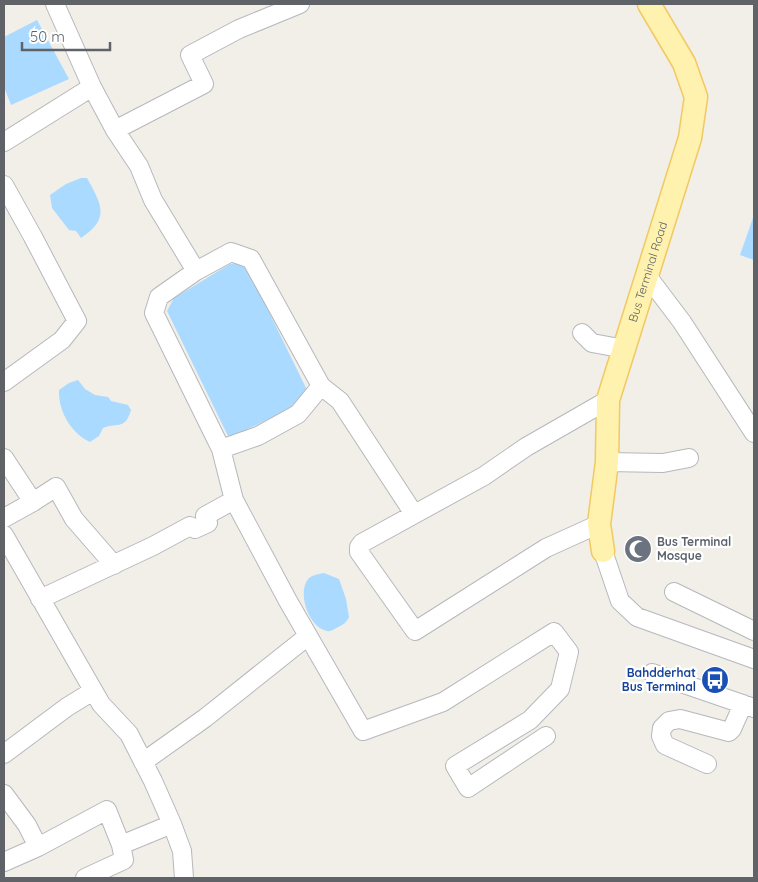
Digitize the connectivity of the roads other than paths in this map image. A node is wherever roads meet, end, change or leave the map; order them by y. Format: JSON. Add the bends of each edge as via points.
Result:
{"nodes":[{"id":1,"x":55,"y":4,"type":"edge"},
{"id":2,"x":300,"y":4,"type":"edge"},
{"id":3,"x":649,"y":4,"type":"edge"},
{"id":4,"x":92,"y":88,"type":"junction"},
{"id":5,"x":115,"y":130,"type":"junction"},
{"id":6,"x":4,"y":142,"type":"edge"},
{"id":7,"x":4,"y":185,"type":"edge"},
{"id":8,"x":196,"y":272,"type":"junction"},
{"id":9,"x":648,"y":277,"type":"junction"},
{"id":10,"x":582,"y":333,"type":"dead end"},
{"id":11,"x":625,"y":349,"type":"junction"},
{"id":12,"x":4,"y":382,"type":"edge"},
{"id":13,"x":321,"y":386,"type":"junction"},
{"id":14,"x":608,"y":400,"type":"junction"},
{"id":15,"x":754,"y":433,"type":"edge"},
{"id":16,"x":221,"y":449,"type":"junction"},
{"id":17,"x":4,"y":458,"type":"edge"},
{"id":18,"x":690,"y":458,"type":"dead end"},
{"id":19,"x":607,"y":462,"type":"junction"},
{"id":20,"x":234,"y":500,"type":"junction"},
{"id":21,"x":34,"y":502,"type":"junction"},
{"id":22,"x":414,"y":514,"type":"junction"},
{"id":23,"x":4,"y":518,"type":"edge"},
{"id":24,"x":599,"y":524,"type":"junction"},
{"id":25,"x":4,"y":535,"type":"edge"},
{"id":26,"x":603,"y":551,"type":"joint"},
{"id":27,"x":114,"y":565,"type":"junction"},
{"id":28,"x":674,"y":592,"type":"dead end"},
{"id":29,"x":40,"y":599,"type":"junction"},
{"id":30,"x":754,"y":631,"type":"edge"},
{"id":31,"x":308,"y":636,"type":"junction"},
{"id":32,"x":754,"y":659,"type":"edge"},
{"id":33,"x":652,"y":673,"type":"dead end"},
{"id":34,"x":93,"y":691,"type":"junction"},
{"id":35,"x":748,"y":706,"type":"edge"},
{"id":36,"x":546,"y":736,"type":"dead end"},
{"id":37,"x":4,"y":754,"type":"edge"},
{"id":38,"x":143,"y":762,"type":"junction"},
{"id":39,"x":707,"y":764,"type":"dead end"},
{"id":40,"x":4,"y":794,"type":"edge"},
{"id":41,"x":172,"y":824,"type":"junction"},
{"id":42,"x":121,"y":844,"type":"junction"},
{"id":43,"x":38,"y":847,"type":"junction"},
{"id":44,"x":4,"y":862,"type":"edge"},
{"id":45,"x":85,"y":878,"type":"edge"},
{"id":46,"x":184,"y":878,"type":"edge"}],
"edges":[{"from":1,"to":4,"type":"street"},
{"from":2,"to":5,"type":"street","via":[[190,54],[204,84]]},
{"from":3,"to":9,"type":"main road","name":"Bus Terminal Road","via":[[684,63],[696,97],[690,138]]},
{"from":4,"to":5,"type":"street"},
{"from":4,"to":6,"type":"street"},
{"from":5,"to":8,"type":"street","via":[[139,166],[153,200]]},
{"from":7,"to":12,"type":"street","via":[[77,321],[62,340]]},
{"from":8,"to":13,"type":"street","via":[[231,252],[251,259]]},
{"from":8,"to":16,"type":"street","via":[[159,297],[154,313]]},
{"from":9,"to":11,"type":"main road","name":"Bus Terminal Road"},
{"from":9,"to":15,"type":"street","via":[[682,322]]},
{"from":10,"to":11,"type":"street","via":[[592,343]]},
{"from":11,"to":14,"type":"main road","name":"Bus Terminal Road"},
{"from":13,"to":16,"type":"street","via":[[298,414],[258,436]]},
{"from":13,"to":22,"type":"street","via":[[340,401]]},
{"from":14,"to":19,"type":"main road","name":"Bus Terminal Road"},
{"from":14,"to":22,"type":"street","via":[[526,447],[484,476]]},
{"from":16,"to":20,"type":"street"},
{"from":17,"to":21,"type":"street"},
{"from":18,"to":19,"type":"street","via":[[663,463]]},
{"from":19,"to":24,"type":"main road","name":"Bus Terminal Road"},
{"from":20,"to":27,"type":"street","via":[[205,516],[208,523],[195,529],[190,526]]},
{"from":20,"to":31,"type":"street"},
{"from":21,"to":23,"type":"street"},
{"from":21,"to":27,"type":"street","via":[[56,487],[74,518]]},
{"from":22,"to":24,"type":"street","via":[[362,543],[359,552],[415,631],[546,548]]},
{"from":24,"to":26,"type":"main road","name":"Bus Terminal Road"},
{"from":25,"to":29,"type":"street"},
{"from":26,"to":32,"type":"street","via":[[620,601],[637,617]]},
{"from":27,"to":29,"type":"street"},
{"from":28,"to":30,"type":"street"},
{"from":29,"to":34,"type":"street"},
{"from":31,"to":36,"type":"street","via":[[363,731],[443,702],[554,632],[569,652],[560,689],[530,720],[454,766],[468,788]]},
{"from":31,"to":38,"type":"street"},
{"from":33,"to":35,"type":"street"},
{"from":34,"to":37,"type":"street"},
{"from":34,"to":38,"type":"street","via":[[129,734]]},
{"from":35,"to":39,"type":"street","via":[[729,732],[680,719],[669,721],[662,728],[665,745]]},
{"from":38,"to":41,"type":"street"},
{"from":40,"to":43,"type":"street","via":[[27,825]]},
{"from":41,"to":42,"type":"street"},
{"from":41,"to":46,"type":"street","via":[[182,850]]},
{"from":42,"to":43,"type":"street","via":[[107,810]]},
{"from":42,"to":45,"type":"street","via":[[124,860]]},
{"from":43,"to":44,"type":"street"}]}
